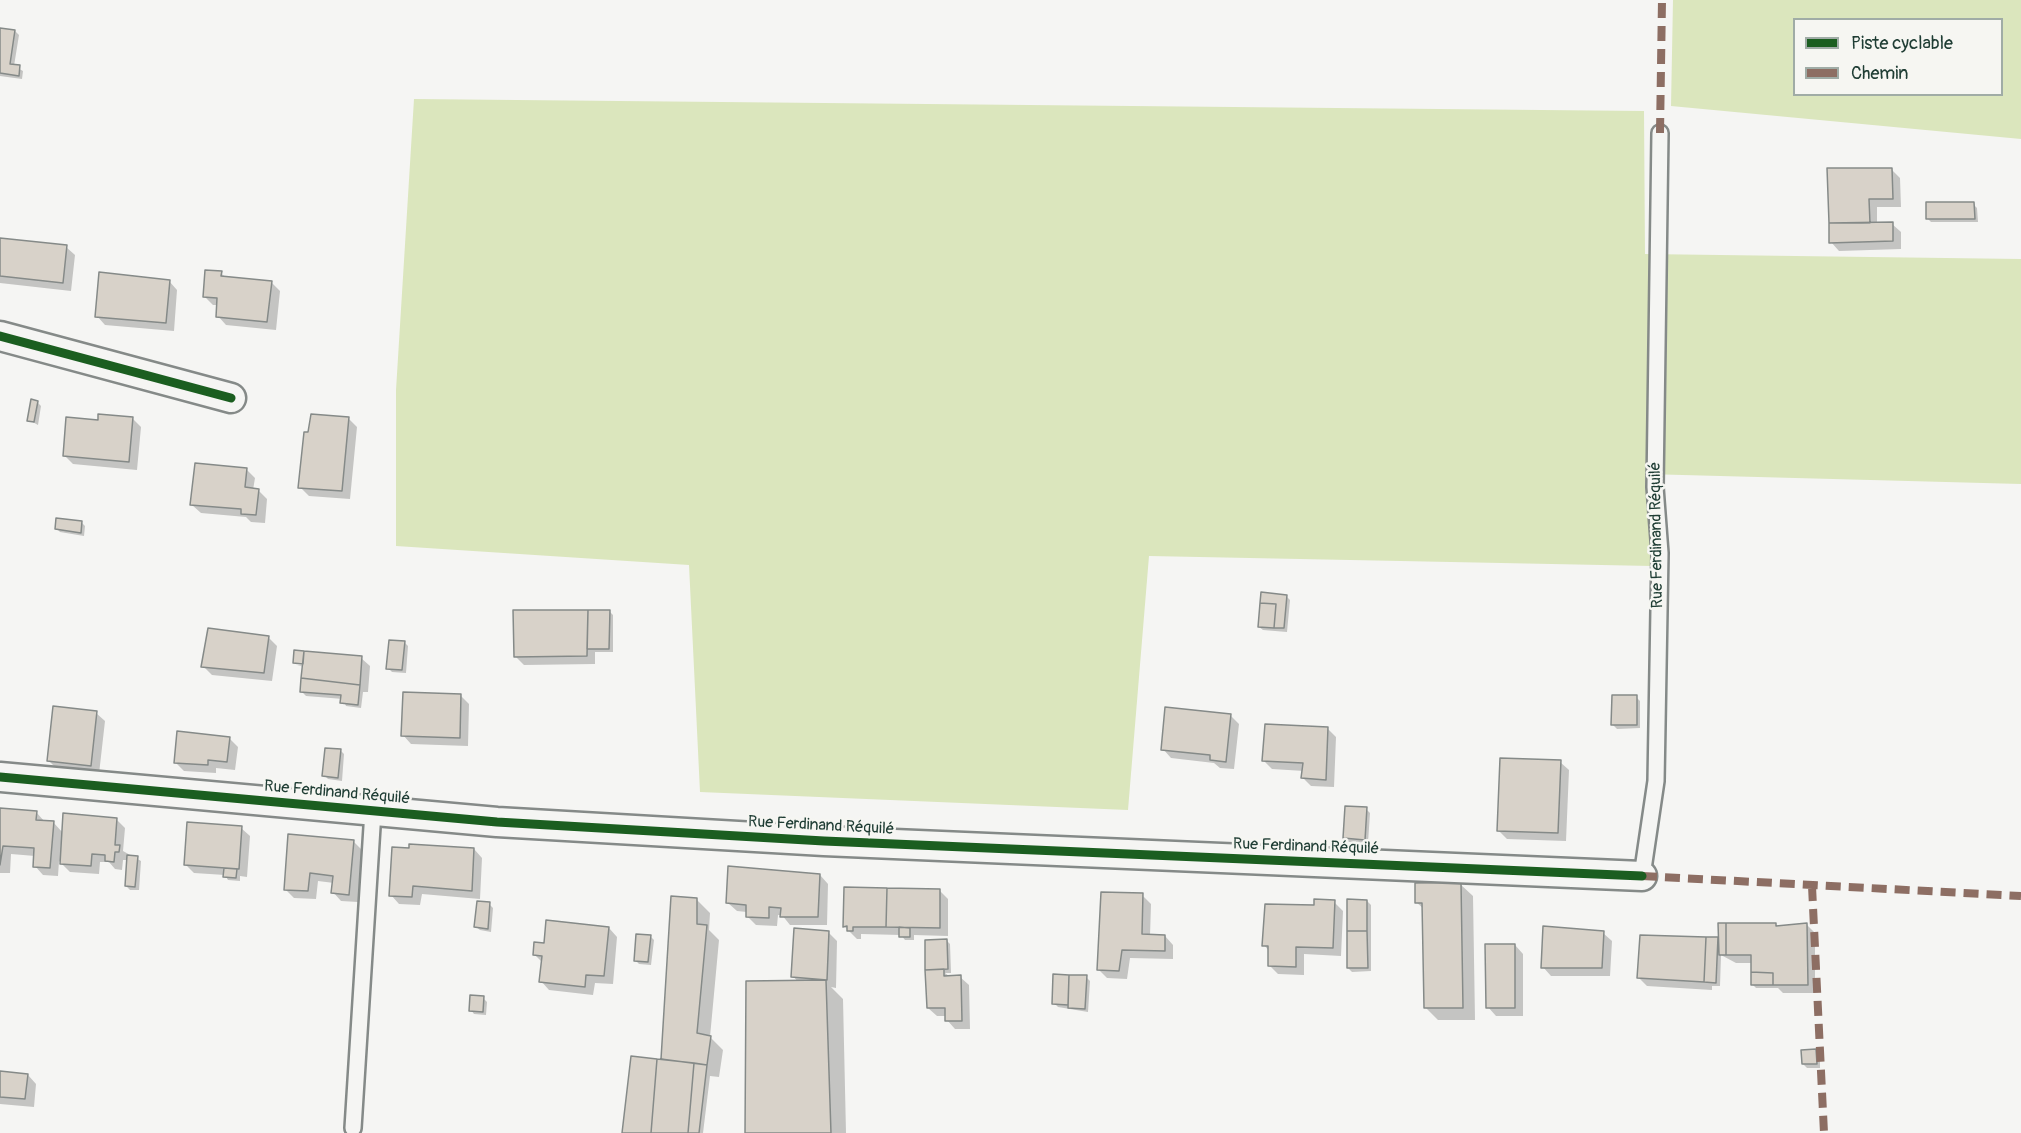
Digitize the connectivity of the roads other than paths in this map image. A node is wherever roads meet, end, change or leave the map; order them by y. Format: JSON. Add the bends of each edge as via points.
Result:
{"nodes":[{"id":1,"x":1660,"y":132,"type":"dead end"},
{"id":2,"x":0,"y":336,"type":"edge"},
{"id":3,"x":231,"y":398,"type":"dead end"},
{"id":4,"x":0,"y":777,"type":"edge"},
{"id":5,"x":373,"y":811,"type":"junction"},
{"id":6,"x":1642,"y":876,"type":"joint"},
{"id":7,"x":353,"y":1128,"type":"dead end"}],
"edges":[{"from":1,"to":6,"type":"lane","name":"Rue Ferdinand Réquilé","via":[[1656,781]]},
{"from":2,"to":3,"type":"street"},
{"from":4,"to":5,"type":"street","name":"Rue Ferdinand Réquilé"},
{"from":5,"to":6,"type":"street","name":"Rue Ferdinand Réquilé","via":[[824,841]]},
{"from":5,"to":7,"type":"lane"}]}
